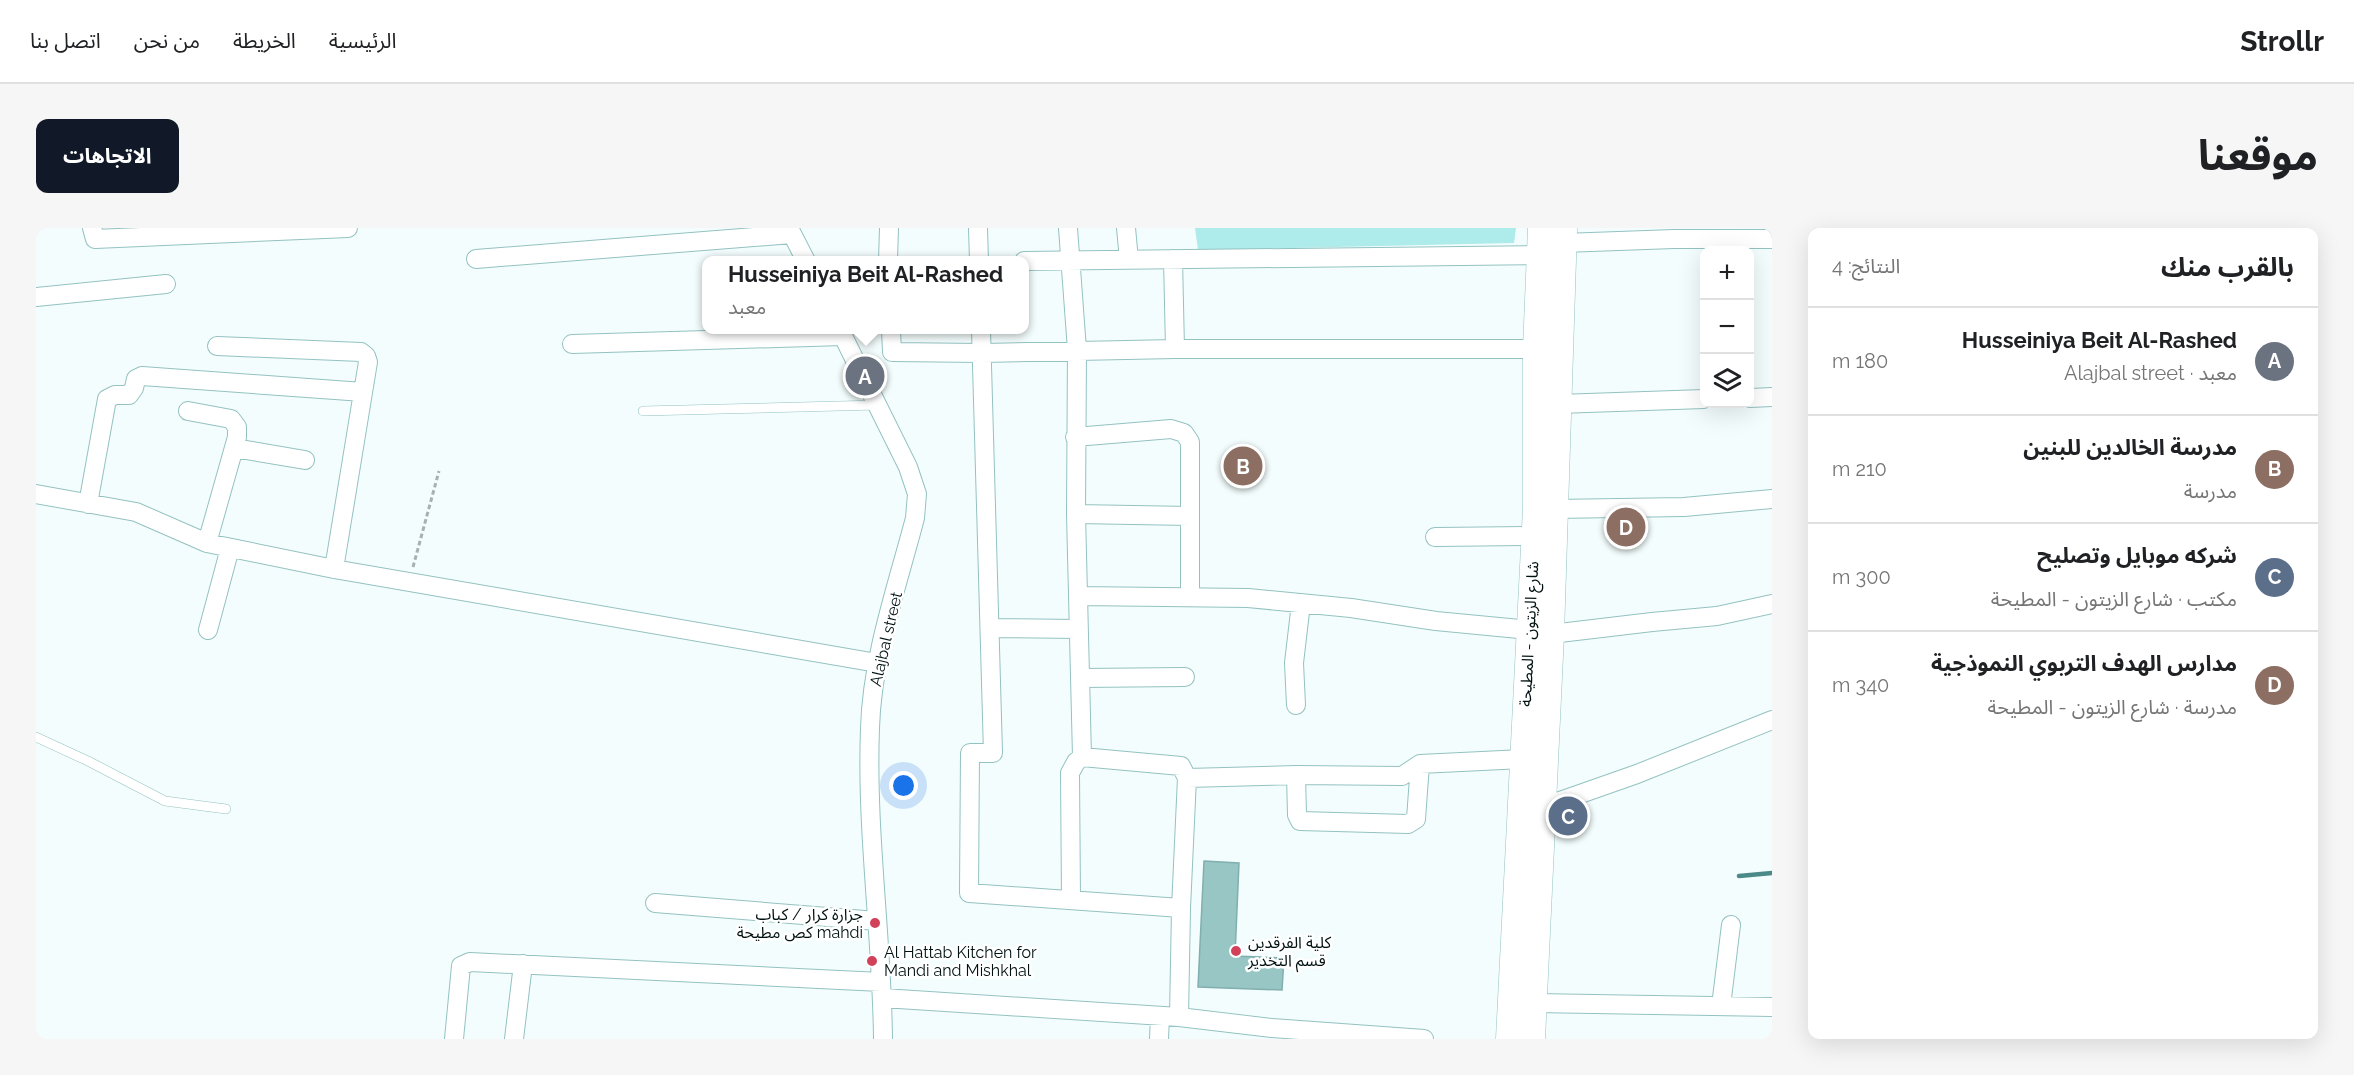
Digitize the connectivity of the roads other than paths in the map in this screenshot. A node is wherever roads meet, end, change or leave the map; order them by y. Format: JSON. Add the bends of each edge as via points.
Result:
{"nodes":[{"id":1,"x":92,"y":228,"type":"edge"},
{"id":2,"x":348,"y":228,"type":"edge"},
{"id":3,"x":889,"y":228,"type":"edge"},
{"id":4,"x":978,"y":228,"type":"edge"},
{"id":5,"x":1068,"y":228,"type":"edge"},
{"id":6,"x":1126,"y":228,"type":"edge"},
{"id":7,"x":1541,"y":228,"type":"edge"},
{"id":8,"x":791,"y":231,"type":"edge"},
{"id":9,"x":1564,"y":236,"type":"edge"},
{"id":10,"x":1772,"y":239,"type":"edge"},
{"id":11,"x":1541,"y":255,"type":"junction"},
{"id":12,"x":804,"y":256,"type":"edge"},
{"id":13,"x":888,"y":256,"type":"edge"},
{"id":14,"x":979,"y":256,"type":"edge"},
{"id":15,"x":476,"y":259,"type":"dead end"},
{"id":16,"x":1173,"y":259,"type":"junction"},
{"id":17,"x":1070,"y":260,"type":"junction"},
{"id":18,"x":1129,"y":260,"type":"junction"},
{"id":19,"x":1029,"y":261,"type":"edge"},
{"id":20,"x":166,"y":284,"type":"dead end"},
{"id":21,"x":36,"y":297,"type":"edge"},
{"id":22,"x":817,"y":334,"type":"edge"},
{"id":23,"x":842,"y":334,"type":"edge"},
{"id":24,"x":891,"y":334,"type":"edge"},
{"id":25,"x":981,"y":334,"type":"edge"},
{"id":26,"x":572,"y":344,"type":"dead end"},
{"id":27,"x":217,"y":346,"type":"dead end"},
{"id":28,"x":1175,"y":349,"type":"junction"},
{"id":29,"x":1536,"y":349,"type":"junction"},
{"id":30,"x":1077,"y":350,"type":"junction"},
{"id":31,"x":982,"y":353,"type":"junction"},
{"id":32,"x":363,"y":393,"type":"junction"},
{"id":33,"x":1772,"y":397,"type":"edge"},
{"id":34,"x":1754,"y":398,"type":"edge"},
{"id":35,"x":1700,"y":399,"type":"edge"},
{"id":36,"x":1558,"y":404,"type":"junction"},
{"id":37,"x":877,"y":405,"type":"junction"},
{"id":38,"x":188,"y":411,"type":"dead end"},
{"id":39,"x":643,"y":411,"type":"dead end"},
{"id":40,"x":1075,"y":437,"type":"junction"},
{"id":41,"x":234,"y":448,"type":"junction"},
{"id":42,"x":305,"y":460,"type":"dead end"},
{"id":43,"x":36,"y":494,"type":"edge"},
{"id":44,"x":1772,"y":499,"type":"edge"},
{"id":45,"x":88,"y":504,"type":"junction"},
{"id":46,"x":1554,"y":509,"type":"junction"},
{"id":47,"x":1076,"y":514,"type":"junction"},
{"id":48,"x":1190,"y":516,"type":"junction"},
{"id":49,"x":1534,"y":536,"type":"junction"},
{"id":50,"x":1435,"y":537,"type":"dead end"},
{"id":51,"x":207,"y":543,"type":"junction"},
{"id":52,"x":230,"y":548,"type":"junction"},
{"id":53,"x":334,"y":569,"type":"junction"},
{"id":54,"x":1079,"y":596,"type":"junction"},
{"id":55,"x":1190,"y":596,"type":"junction"},
{"id":56,"x":1301,"y":603,"type":"junction"},
{"id":57,"x":1772,"y":604,"type":"edge"},
{"id":58,"x":990,"y":628,"type":"junction"},
{"id":59,"x":1078,"y":629,"type":"junction"},
{"id":60,"x":208,"y":630,"type":"dead end"},
{"id":61,"x":1540,"y":632,"type":"junction"},
{"id":62,"x":877,"y":663,"type":"junction"},
{"id":63,"x":1185,"y":677,"type":"dead end"},
{"id":64,"x":1081,"y":678,"type":"junction"},
{"id":65,"x":1296,"y":705,"type":"dead end"},
{"id":66,"x":1772,"y":720,"type":"edge"},
{"id":67,"x":36,"y":737,"type":"edge"},
{"id":68,"x":1082,"y":757,"type":"junction"},
{"id":69,"x":1523,"y":759,"type":"junction"},
{"id":70,"x":1420,"y":764,"type":"junction"},
{"id":71,"x":1296,"y":775,"type":"junction"},
{"id":72,"x":1187,"y":778,"type":"junction"},
{"id":73,"x":1543,"y":807,"type":"junction"},
{"id":74,"x":226,"y":809,"type":"dead end"},
{"id":75,"x":1071,"y":900,"type":"junction"},
{"id":76,"x":655,"y":903,"type":"dead end"},
{"id":77,"x":1181,"y":908,"type":"junction"},
{"id":78,"x":877,"y":921,"type":"junction"},
{"id":79,"x":1731,"y":925,"type":"dead end"},
{"id":80,"x":523,"y":964,"type":"junction"},
{"id":81,"x":882,"y":990,"type":"junction"},
{"id":82,"x":1534,"y":1003,"type":"junction"},
{"id":83,"x":1721,"y":1006,"type":"junction"},
{"id":84,"x":1772,"y":1007,"type":"edge"},
{"id":85,"x":1160,"y":1016,"type":"junction"},
{"id":86,"x":1179,"y":1017,"type":"junction"},
{"id":87,"x":1272,"y":1033,"type":"edge"},
{"id":88,"x":1378,"y":1037,"type":"edge"},
{"id":89,"x":454,"y":1039,"type":"edge"},
{"id":90,"x":514,"y":1039,"type":"edge"},
{"id":91,"x":883,"y":1039,"type":"edge"},
{"id":92,"x":1159,"y":1039,"type":"edge"},
{"id":93,"x":1424,"y":1039,"type":"edge"},
{"id":94,"x":1509,"y":1039,"type":"edge"},
{"id":95,"x":1532,"y":1039,"type":"edge"}],
"edges":[{"from":1,"to":2,"type":"street","via":[[95,239]]},
{"from":3,"to":13,"type":"street"},
{"from":4,"to":14,"type":"street"},
{"from":5,"to":17,"type":"street"},
{"from":6,"to":18,"type":"street"},
{"from":7,"to":11,"type":"main road","name":"شارع الزيتون - المطيحة"},
{"from":8,"to":12,"type":"street"},
{"from":8,"to":15,"type":"street"},
{"from":9,"to":10,"type":"street"},
{"from":9,"to":36,"type":"main road","name":"شارع الزيتون - المطيحة"},
{"from":11,"to":16,"type":"street"},
{"from":11,"to":29,"type":"main road","name":"شارع الزيتون - المطيحة"},
{"from":16,"to":18,"type":"street"},
{"from":16,"to":28,"type":"street"},
{"from":17,"to":18,"type":"street"},
{"from":17,"to":19,"type":"street"},
{"from":17,"to":30,"type":"street"},
{"from":20,"to":21,"type":"street"},
{"from":22,"to":26,"type":"street"},
{"from":23,"to":37,"type":"street","name":"Alajbal street"},
{"from":24,"to":31,"type":"street","via":[[892,352]]},
{"from":25,"to":31,"type":"street"},
{"from":27,"to":32,"type":"street","via":[[361,352],[368,362]]},
{"from":28,"to":29,"type":"street"},
{"from":28,"to":30,"type":"street"},
{"from":29,"to":49,"type":"main road","name":"شارع الزيتون - المطيحة"},
{"from":30,"to":31,"type":"street"},
{"from":30,"to":40,"type":"street"},
{"from":31,"to":58,"type":"street"},
{"from":32,"to":45,"type":"street","via":[[142,376],[136,379],[129,395],[107,399]]},
{"from":32,"to":53,"type":"street"},
{"from":33,"to":34,"type":"street"},
{"from":35,"to":36,"type":"street"},
{"from":36,"to":46,"type":"main road","name":"شارع الزيتون - المطيحة"},
{"from":37,"to":39,"type":"lane"},
{"from":37,"to":62,"type":"street","name":"Alajbal street","via":[[908,467],[916,494],[915,519]]},
{"from":38,"to":41,"type":"street","via":[[231,419],[237,427]]},
{"from":40,"to":47,"type":"street"},
{"from":40,"to":48,"type":"street","via":[[1171,429],[1184,433],[1190,442]]},
{"from":41,"to":42,"type":"street"},
{"from":41,"to":51,"type":"street"},
{"from":43,"to":45,"type":"street"},
{"from":44,"to":46,"type":"street","via":[[1684,507]]},
{"from":45,"to":51,"type":"street","via":[[136,512]]},
{"from":46,"to":61,"type":"main road","name":"شارع الزيتون - المطيحة"},
{"from":47,"to":48,"type":"street"},
{"from":47,"to":54,"type":"street"},
{"from":48,"to":55,"type":"street"},
{"from":49,"to":50,"type":"street"},
{"from":49,"to":61,"type":"main road","name":"شارع الزيتون - المطيحة"},
{"from":51,"to":52,"type":"street"},
{"from":52,"to":53,"type":"street"},
{"from":52,"to":60,"type":"street"},
{"from":53,"to":62,"type":"street"},
{"from":54,"to":55,"type":"street"},
{"from":54,"to":59,"type":"street"},
{"from":55,"to":56,"type":"street"},
{"from":56,"to":61,"type":"street"},
{"from":56,"to":65,"type":"street","via":[[1294,663]]},
{"from":57,"to":61,"type":"street","via":[[1717,616]]},
{"from":58,"to":59,"type":"street"},
{"from":58,"to":75,"type":"street","via":[[993,753],[970,753],[969,893]]},
{"from":59,"to":64,"type":"street"},
{"from":61,"to":69,"type":"main road","name":"شارع الزيتون - المطيحة"},
{"from":61,"to":73,"type":"main road","name":"شارع الزيتون - المطيحة"},
{"from":62,"to":78,"type":"street","name":"Alajbal street","via":[[870,728]]},
{"from":63,"to":64,"type":"street"},
{"from":64,"to":68,"type":"street"},
{"from":66,"to":73,"type":"street"},
{"from":67,"to":74,"type":"lane","via":[[165,801]]},
{"from":68,"to":72,"type":"street","via":[[1180,766]]},
{"from":68,"to":75,"type":"street","via":[[1070,773]]},
{"from":69,"to":70,"type":"street"},
{"from":69,"to":94,"type":"main road","name":"شارع الزيتون - المطيحة"},
{"from":70,"to":71,"type":"street","via":[[1402,776]]},
{"from":70,"to":71,"type":"street","via":[[1416,819],[1408,824],[1300,821]]},
{"from":71,"to":72,"type":"street"},
{"from":72,"to":77,"type":"street"},
{"from":73,"to":82,"type":"main road","name":"شارع الزيتون - المطيحة"},
{"from":75,"to":77,"type":"street"},
{"from":76,"to":78,"type":"street"},
{"from":77,"to":86,"type":"street"},
{"from":78,"to":81,"type":"street","name":"Alajbal street"},
{"from":79,"to":83,"type":"street"},
{"from":80,"to":81,"type":"street"},
{"from":80,"to":89,"type":"street","via":[[470,962],[461,966]]},
{"from":80,"to":90,"type":"street"},
{"from":81,"to":85,"type":"street"},
{"from":81,"to":91,"type":"street","name":"Alajbal street"},
{"from":82,"to":83,"type":"street"},
{"from":82,"to":95,"type":"main road","name":"شارع الزيتون - المطيحة"},
{"from":83,"to":84,"type":"street"},
{"from":85,"to":86,"type":"street"},
{"from":85,"to":92,"type":"street"},
{"from":86,"to":87,"type":"street"},
{"from":87,"to":88,"type":"street"},
{"from":88,"to":93,"type":"street"}]}
